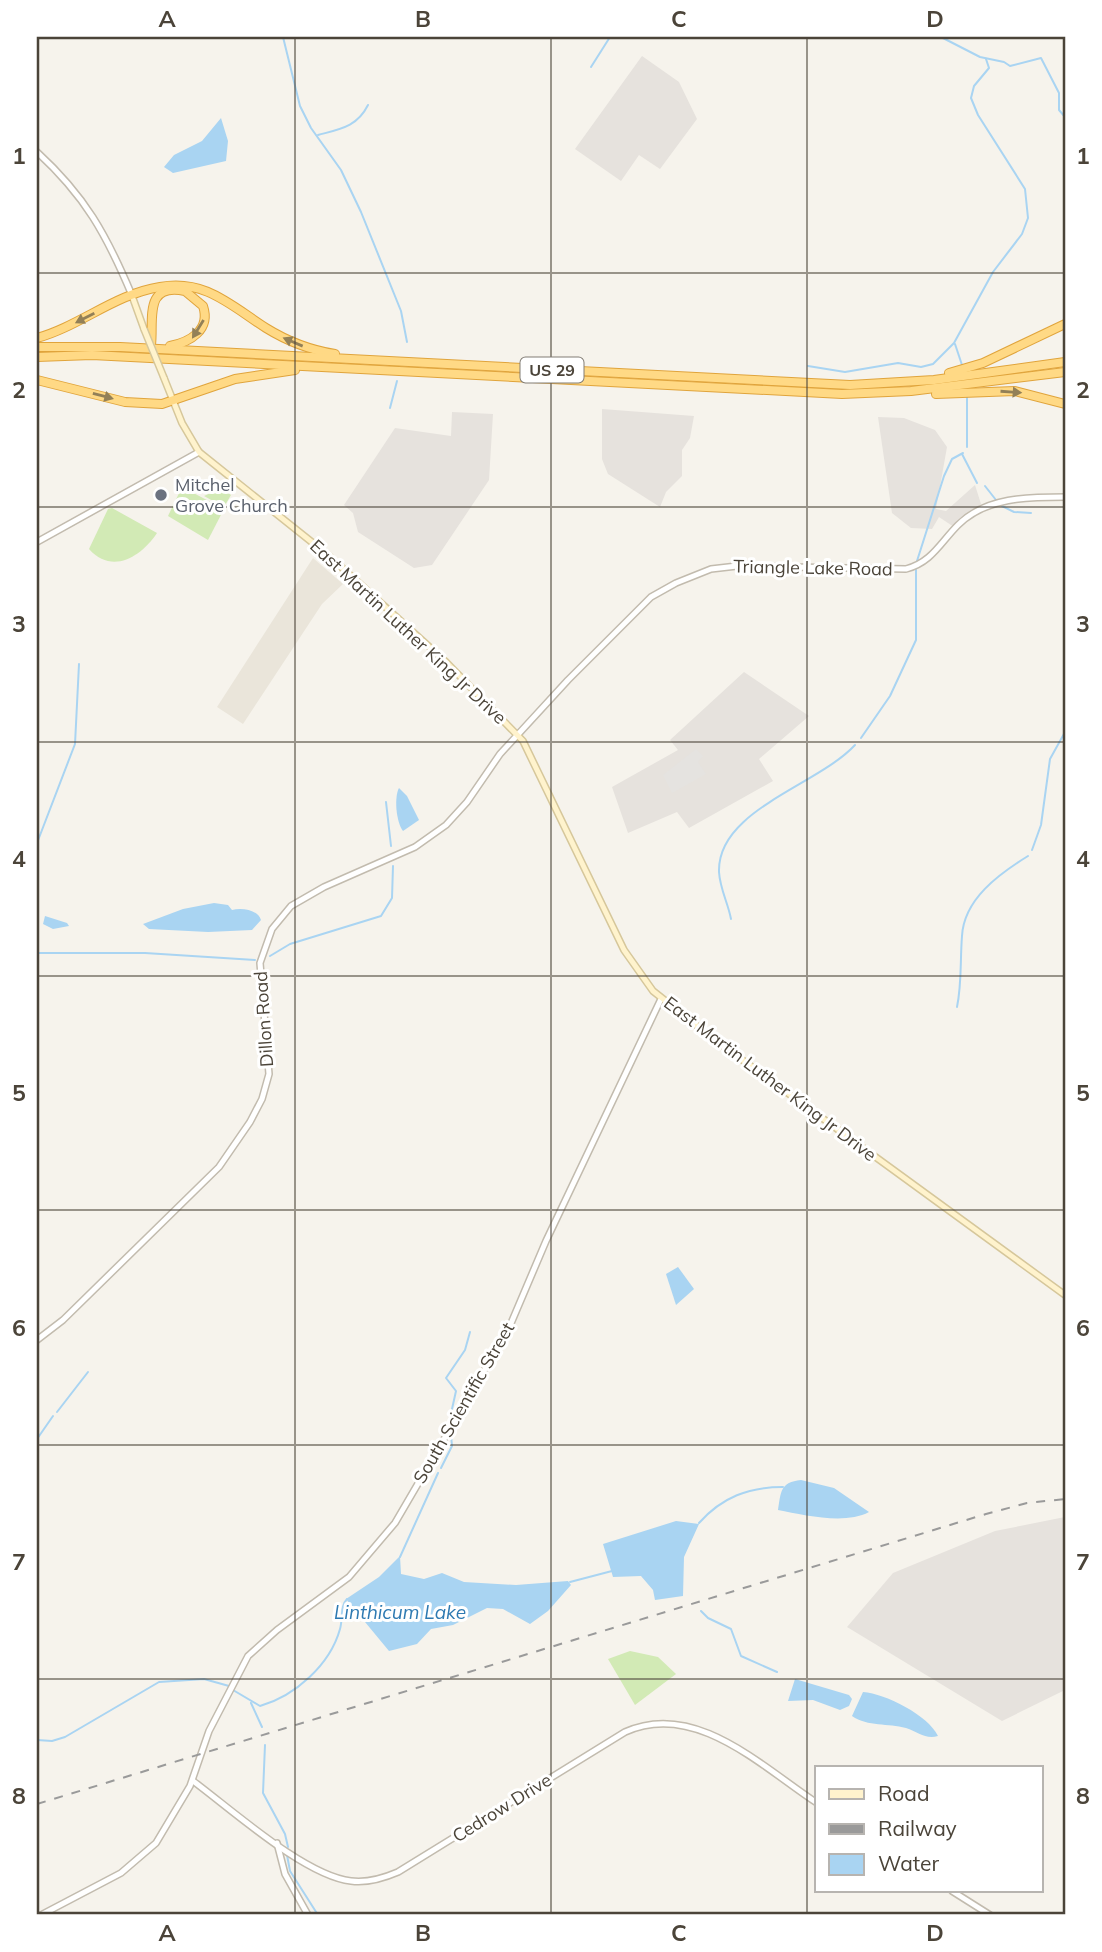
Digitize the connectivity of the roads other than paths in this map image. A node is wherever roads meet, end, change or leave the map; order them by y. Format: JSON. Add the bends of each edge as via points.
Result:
{"nodes":[{"id":1,"x":37,"y":152,"type":"edge"},
{"id":2,"x":131,"y":293,"type":"junction"},
{"id":3,"x":1065,"y":324,"type":"edge"},
{"id":4,"x":148,"y":331,"type":"junction"},
{"id":5,"x":37,"y":338,"type":"edge"},
{"id":6,"x":147,"y":346,"type":"junction"},
{"id":7,"x":37,"y":347,"type":"edge"},
{"id":8,"x":37,"y":357,"type":"edge"},
{"id":9,"x":383,"y":361,"type":"junction"},
{"id":10,"x":1065,"y":362,"type":"edge"},
{"id":11,"x":346,"y":368,"type":"junction"},
{"id":12,"x":1065,"y":372,"type":"edge"},
{"id":13,"x":37,"y":380,"type":"edge"},
{"id":14,"x":911,"y":382,"type":"junction"},
{"id":15,"x":894,"y":393,"type":"junction"},
{"id":16,"x":174,"y":401,"type":"junction"},
{"id":17,"x":1065,"y":404,"type":"edge"},
{"id":18,"x":199,"y":452,"type":"junction"},
{"id":19,"x":1065,"y":496,"type":"edge"},
{"id":20,"x":37,"y":542,"type":"edge"},
{"id":21,"x":517,"y":734,"type":"junction"},
{"id":22,"x":661,"y":999,"type":"junction"},
{"id":23,"x":1065,"y":1295,"type":"edge"},
{"id":24,"x":37,"y":1340,"type":"edge"},
{"id":25,"x":193,"y":1781,"type":"junction"},
{"id":26,"x":815,"y":1802,"type":"edge"},
{"id":27,"x":277,"y":1843,"type":"junction"},
{"id":28,"x":954,"y":1892,"type":"edge"},
{"id":29,"x":41,"y":1915,"type":"edge"},
{"id":30,"x":308,"y":1915,"type":"edge"},
{"id":31,"x":990,"y":1915,"type":"edge"}],
"edges":[{"from":1,"to":2,"type":"street","via":[[57,170],[107,236]]},
{"from":2,"to":4,"type":"main road"},
{"from":2,"to":5,"type":"highway","one_way":true,"via":[[67,328]]},
{"from":9,"to":2,"type":"highway","one_way":true,"via":[[292,342],[215,293],[195,286],[171,285]]},
{"from":3,"to":14,"type":"highway","via":[[983,363]]},
{"from":4,"to":6,"type":"highway","bridge":true},
{"from":4,"to":6,"type":"highway","one_way":true,"via":[[150,313],[161,294],[179,289],[200,300],[205,318],[196,337],[170,346]]},
{"from":6,"to":7,"type":"highway","number":"US 29"},
{"from":6,"to":9,"type":"highway","number":"US 29"},
{"from":6,"to":16,"type":"main road","name":"East Martin Luther King Jr Drive","bridge":true},
{"from":8,"to":11,"type":"highway","number":"US 29","via":[[92,355]]},
{"from":9,"to":14,"type":"highway","number":"US 29","via":[[808,384]]},
{"from":10,"to":14,"type":"highway","number":"US 29"},
{"from":11,"to":15,"type":"highway","number":"US 29","via":[[808,393]]},
{"from":11,"to":16,"type":"highway","via":[[254,375]]},
{"from":12,"to":15,"type":"highway","number":"US 29"},
{"from":13,"to":16,"type":"highway","one_way":true,"via":[[135,403]]},
{"from":15,"to":17,"type":"highway","one_way":true,"via":[[1015,391]]},
{"from":16,"to":18,"type":"main road","name":"East Martin Luther King Jr Drive"},
{"from":18,"to":20,"type":"street"},
{"from":18,"to":21,"type":"main road","name":"East Martin Luther King Jr Drive","via":[[328,555]]},
{"from":19,"to":21,"type":"street","name":"Triangle Lake Road","via":[[1014,499],[986,507],[958,526],[931,557],[906,569],[737,566],[692,576],[651,597]]},
{"from":21,"to":22,"type":"main road","name":"East Martin Luther King Jr Drive","via":[[624,950]]},
{"from":21,"to":24,"type":"street","name":"Dillon Road","via":[[460,810],[437,832],[415,847],[303,898],[281,917],[267,937],[260,962],[269,1074],[250,1122],[219,1167]]},
{"from":22,"to":23,"type":"main road","name":"East Martin Luther King Jr Drive"},
{"from":22,"to":25,"type":"street","name":"South Scientific Street","via":[[506,1334],[395,1523],[350,1576],[252,1652],[230,1687]]},
{"from":25,"to":27,"type":"street","name":"Cedrow Drive"},
{"from":25,"to":29,"type":"street","name":"South Scientific Street","via":[[166,1829],[143,1856]]},
{"from":26,"to":27,"type":"street","name":"Cedrow Drive","via":[[718,1737],[683,1725],[658,1723],[625,1732],[384,1877],[357,1882],[335,1878]]},
{"from":27,"to":30,"type":"street","via":[[285,1874]]},
{"from":28,"to":31,"type":"street"}]}
